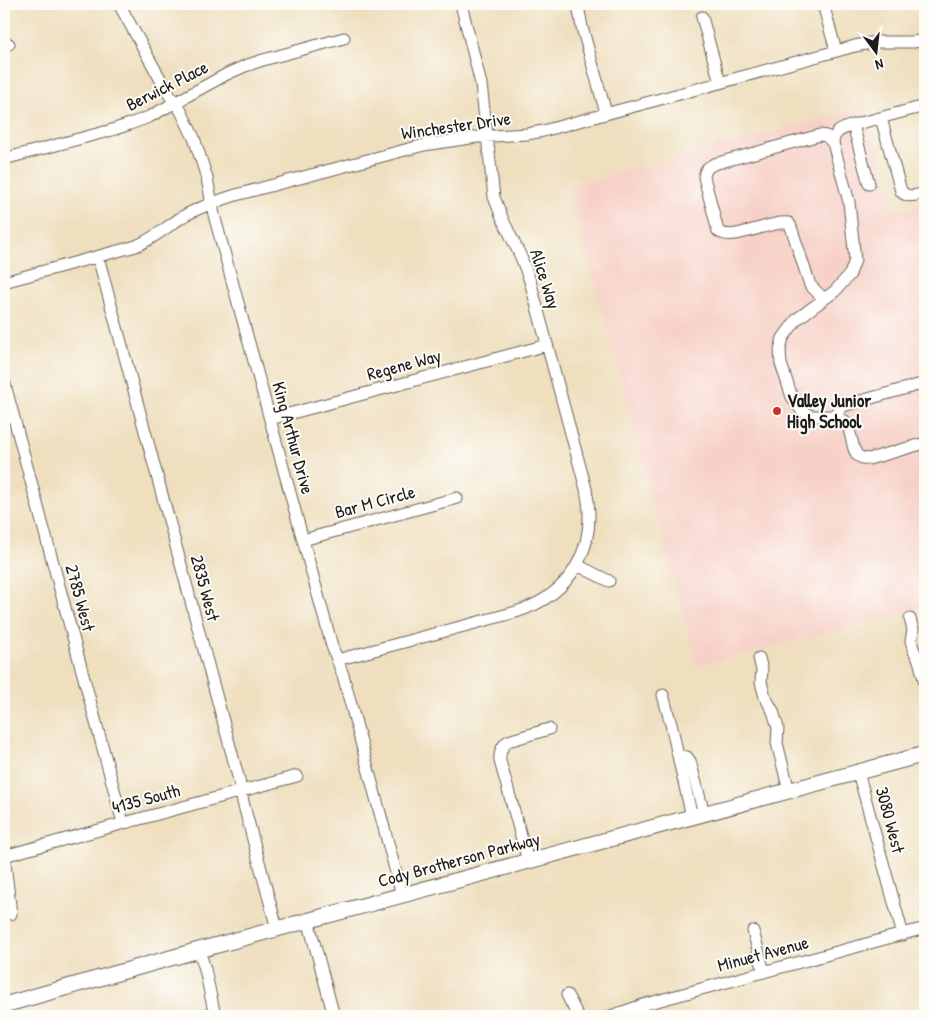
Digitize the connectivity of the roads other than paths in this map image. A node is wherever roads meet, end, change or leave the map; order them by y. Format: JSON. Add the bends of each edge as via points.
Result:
{"nodes":[{"id":1,"x":119,"y":4,"type":"edge"},
{"id":2,"x":461,"y":4,"type":"edge"},
{"id":3,"x":579,"y":4,"type":"edge"},
{"id":4,"x":823,"y":4,"type":"edge"},
{"id":5,"x":702,"y":17,"type":"dead end"},
{"id":6,"x":344,"y":38,"type":"dead end"},
{"id":7,"x":925,"y":40,"type":"edge"},
{"id":8,"x":836,"y":51,"type":"junction"},
{"id":9,"x":720,"y":83,"type":"junction"},
{"id":10,"x":175,"y":103,"type":"junction"},
{"id":11,"x":925,"y":106,"type":"edge"},
{"id":12,"x":606,"y":113,"type":"junction"},
{"id":13,"x":881,"y":118,"type":"junction"},
{"id":14,"x":853,"y":125,"type":"junction"},
{"id":15,"x":488,"y":136,"type":"junction"},
{"id":16,"x":833,"y":143,"type":"junction"},
{"id":17,"x":4,"y":159,"type":"edge"},
{"id":18,"x":869,"y":184,"type":"dead end"},
{"id":19,"x":925,"y":193,"type":"edge"},
{"id":20,"x":212,"y":203,"type":"junction"},
{"id":21,"x":98,"y":257,"type":"junction"},
{"id":22,"x":4,"y":282,"type":"edge"},
{"id":23,"x":824,"y":299,"type":"junction"},
{"id":24,"x":547,"y":345,"type":"junction"},
{"id":25,"x":4,"y":381,"type":"edge"},
{"id":26,"x":925,"y":383,"type":"edge"},
{"id":27,"x":833,"y":416,"type":"junction"},
{"id":28,"x":270,"y":419,"type":"junction"},
{"id":29,"x":925,"y":443,"type":"edge"},
{"id":30,"x":457,"y":498,"type":"dead end"},
{"id":31,"x":303,"y":540,"type":"junction"},
{"id":32,"x":577,"y":565,"type":"junction"},
{"id":33,"x":609,"y":581,"type":"dead end"},
{"id":34,"x":910,"y":618,"type":"dead end"},
{"id":35,"x":759,"y":658,"type":"dead end"},
{"id":36,"x":337,"y":660,"type":"junction"},
{"id":37,"x":925,"y":683,"type":"edge"},
{"id":38,"x":663,"y":695,"type":"dead end"},
{"id":39,"x":549,"y":729,"type":"dead end"},
{"id":40,"x":925,"y":754,"type":"edge"},
{"id":41,"x":858,"y":772,"type":"junction"},
{"id":42,"x":297,"y":776,"type":"dead end"},
{"id":43,"x":241,"y":791,"type":"junction"},
{"id":44,"x":789,"y":791,"type":"junction"},
{"id":45,"x":698,"y":815,"type":"junction"},
{"id":46,"x":123,"y":823,"type":"junction"},
{"id":47,"x":4,"y":855,"type":"edge"},
{"id":48,"x":528,"y":861,"type":"junction"},
{"id":49,"x":402,"y":895,"type":"junction"},
{"id":50,"x":12,"y":914,"type":"dead end"},
{"id":51,"x":308,"y":920,"type":"junction"},
{"id":52,"x":277,"y":928,"type":"junction"},
{"id":53,"x":925,"y":928,"type":"edge"},
{"id":54,"x":753,"y":930,"type":"dead end"},
{"id":55,"x":903,"y":935,"type":"junction"},
{"id":56,"x":199,"y":950,"type":"junction"},
{"id":57,"x":764,"y":972,"type":"junction"},
{"id":58,"x":567,"y":995,"type":"dead end"},
{"id":59,"x":4,"y":1005,"type":"edge"},
{"id":60,"x":215,"y":1016,"type":"edge"},
{"id":61,"x":334,"y":1016,"type":"edge"},
{"id":62,"x":578,"y":1016,"type":"edge"},
{"id":63,"x":611,"y":1016,"type":"edge"}],
"edges":[{"from":1,"to":10,"type":"street","name":"King Arthur Drive"},
{"from":2,"to":15,"type":"street","name":"Alice Way","via":[[481,84]]},
{"from":3,"to":12,"type":"street","via":[[582,28]]},
{"from":4,"to":8,"type":"street"},
{"from":5,"to":9,"type":"street"},
{"from":6,"to":10,"type":"street","name":"Berwick Place","via":[[254,63]]},
{"from":7,"to":8,"type":"street","name":"Winchester Drive","via":[[876,42]]},
{"from":8,"to":9,"type":"street","name":"Winchester Drive"},
{"from":9,"to":12,"type":"street","name":"Winchester Drive"},
{"from":10,"to":17,"type":"street","name":"Berwick Place","via":[[117,129]]},
{"from":10,"to":20,"type":"street","name":"King Arthur Drive","via":[[199,152]]},
{"from":11,"to":13,"type":"street"},
{"from":12,"to":15,"type":"street","name":"Winchester Drive","via":[[535,132]]},
{"from":13,"to":14,"type":"street"},
{"from":13,"to":19,"type":"street","via":[[901,191],[908,196]]},
{"from":14,"to":16,"type":"street","via":[[836,133]]},
{"from":14,"to":18,"type":"street"},
{"from":15,"to":20,"type":"street","name":"Winchester Drive","via":[[406,149]]},
{"from":15,"to":24,"type":"street","name":"Alice Way","via":[[494,197],[526,269]]},
{"from":16,"to":23,"type":"street","via":[[849,202],[855,260],[850,274]]},
{"from":16,"to":23,"type":"street","via":[[820,135],[804,139],[714,164],[704,177],[718,231],[722,234],[733,235],[789,223],[810,285]]},
{"from":20,"to":21,"type":"street","name":"Winchester Drive","via":[[184,216],[144,242]]},
{"from":20,"to":28,"type":"street","name":"King Arthur Drive"},
{"from":21,"to":22,"type":"street","name":"Winchester Drive"},
{"from":21,"to":43,"type":"street","name":"2835 West"},
{"from":23,"to":27,"type":"street","via":[[797,319],[784,338],[780,350],[781,364],[792,397],[802,411],[811,416]]},
{"from":24,"to":28,"type":"street","name":"Regene Way"},
{"from":24,"to":32,"type":"street","name":"Alice Way","via":[[588,498],[589,530]]},
{"from":25,"to":46,"type":"street","name":"2785 West"},
{"from":26,"to":27,"type":"street","via":[[843,406]]},
{"from":27,"to":29,"type":"street","via":[[848,425],[854,449],[862,458],[869,459]]},
{"from":28,"to":31,"type":"street","name":"King Arthur Drive"},
{"from":30,"to":31,"type":"street","name":"Bar M Circle"},
{"from":31,"to":36,"type":"street","name":"King Arthur Drive"},
{"from":32,"to":33,"type":"street"},
{"from":32,"to":36,"type":"street","name":"Alice Way","via":[[555,592],[526,609]]},
{"from":34,"to":37,"type":"street","via":[[911,641]]},
{"from":35,"to":44,"type":"street","via":[[761,682],[778,728],[777,743]]},
{"from":36,"to":49,"type":"street","name":"King Arthur Drive"},
{"from":38,"to":45,"type":"street","via":[[678,756],[687,757],[690,761]]},
{"from":39,"to":48,"type":"street","via":[[508,741],[500,752]]},
{"from":40,"to":41,"type":"main road","name":"Cody Brotherson Parkway"},
{"from":41,"to":44,"type":"main road","name":"Cody Brotherson Parkway"},
{"from":41,"to":55,"type":"street","name":"3080 West"},
{"from":42,"to":43,"type":"street","name":"4135 South"},
{"from":43,"to":46,"type":"street","name":"4135 South"},
{"from":43,"to":52,"type":"street","name":"2835 West"},
{"from":44,"to":45,"type":"main road","name":"Cody Brotherson Parkway"},
{"from":45,"to":48,"type":"main road","name":"Cody Brotherson Parkway"},
{"from":46,"to":47,"type":"street","name":"4135 South"},
{"from":47,"to":50,"type":"street"},
{"from":48,"to":49,"type":"main road","name":"Cody Brotherson Parkway"},
{"from":49,"to":51,"type":"main road","name":"Cody Brotherson Parkway"},
{"from":51,"to":52,"type":"main road","name":"Cody Brotherson Parkway"},
{"from":51,"to":61,"type":"street"},
{"from":52,"to":56,"type":"main road","name":"Cody Brotherson Parkway"},
{"from":53,"to":55,"type":"street","name":"Minuet Avenue"},
{"from":54,"to":57,"type":"street"},
{"from":55,"to":57,"type":"street","name":"Minuet Avenue"},
{"from":56,"to":59,"type":"main road","name":"Cody Brotherson Parkway"},
{"from":56,"to":60,"type":"street"},
{"from":57,"to":63,"type":"street","name":"Minuet Avenue"},
{"from":58,"to":62,"type":"street"}]}
